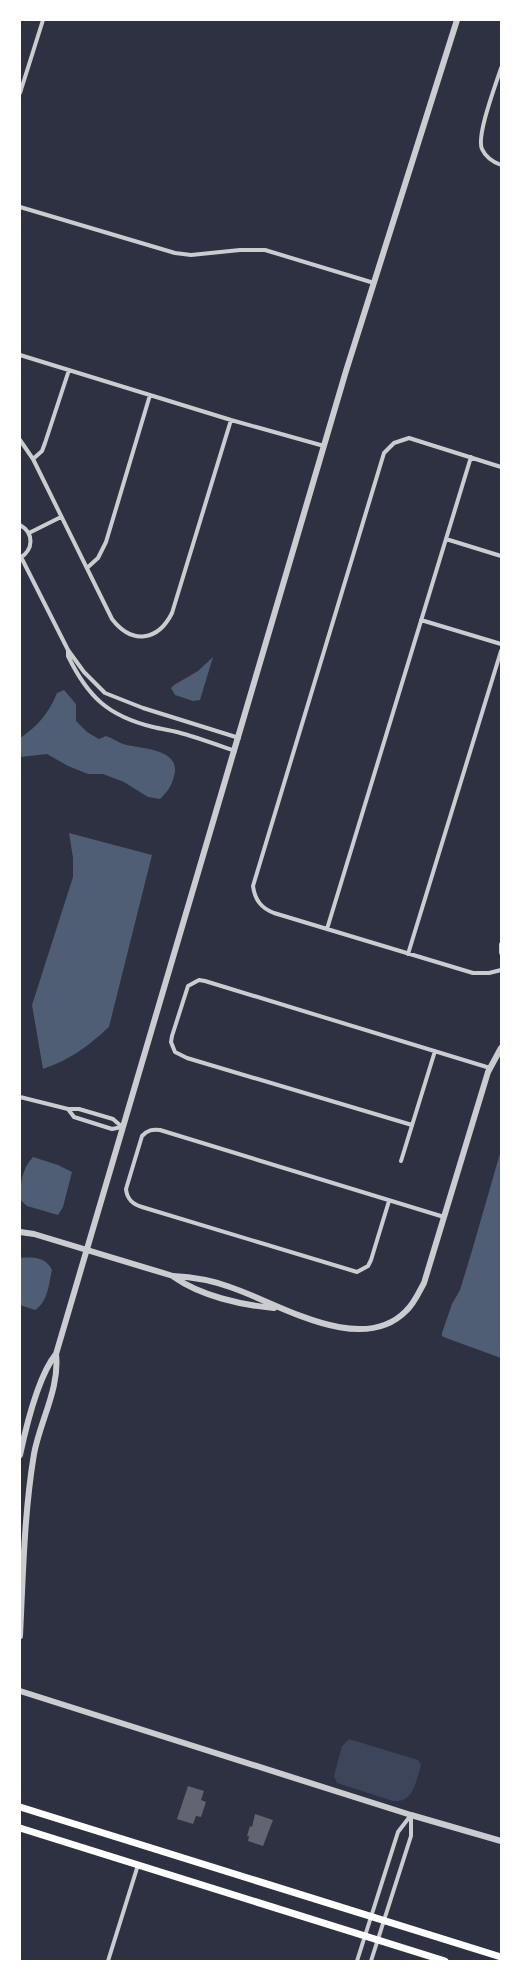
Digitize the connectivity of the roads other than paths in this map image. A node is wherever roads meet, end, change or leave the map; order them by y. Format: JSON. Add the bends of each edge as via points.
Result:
{"nodes":[{"id":1,"x":38,"y":20,"type":"edge"},
{"id":2,"x":457,"y":20,"type":"edge"},
{"id":3,"x":43,"y":21,"type":"edge"},
{"id":4,"x":501,"y":68,"type":"edge"},
{"id":5,"x":20,"y":93,"type":"edge"},
{"id":6,"x":501,"y":166,"type":"edge"},
{"id":7,"x":20,"y":207,"type":"edge"},
{"id":8,"x":374,"y":283,"type":"junction"},
{"id":9,"x":20,"y":355,"type":"edge"},
{"id":10,"x":69,"y":370,"type":"junction"},
{"id":11,"x":150,"y":395,"type":"junction"},
{"id":12,"x":231,"y":420,"type":"junction"},
{"id":13,"x":20,"y":440,"type":"edge"},
{"id":14,"x":324,"y":446,"type":"junction"},
{"id":15,"x":471,"y":457,"type":"junction"},
{"id":16,"x":33,"y":459,"type":"junction"},
{"id":17,"x":501,"y":467,"type":"edge"},
{"id":18,"x":61,"y":517,"type":"junction"},
{"id":19,"x":20,"y":525,"type":"edge"},
{"id":20,"x":29,"y":533,"type":"junction"},
{"id":21,"x":446,"y":539,"type":"junction"},
{"id":22,"x":501,"y":556,"type":"edge"},
{"id":23,"x":21,"y":557,"type":"edge"},
{"id":24,"x":87,"y":568,"type":"junction"},
{"id":25,"x":421,"y":620,"type":"junction"},
{"id":26,"x":501,"y":644,"type":"edge"},
{"id":27,"x":68,"y":650,"type":"junction"},
{"id":28,"x":501,"y":651,"type":"edge"},
{"id":29,"x":239,"y":738,"type":"junction"},
{"id":30,"x":235,"y":751,"type":"junction"},
{"id":31,"x":327,"y":929,"type":"junction"},
{"id":32,"x":501,"y":944,"type":"edge"},
{"id":33,"x":501,"y":953,"type":"edge"},
{"id":34,"x":408,"y":954,"type":"junction"},
{"id":35,"x":501,"y":970,"type":"edge"},
{"id":36,"x":501,"y":1048,"type":"edge"},
{"id":37,"x":435,"y":1051,"type":"junction"},
{"id":38,"x":490,"y":1068,"type":"junction"},
{"id":39,"x":20,"y":1096,"type":"edge"},
{"id":40,"x":68,"y":1109,"type":"junction"},
{"id":41,"x":412,"y":1125,"type":"junction"},
{"id":42,"x":122,"y":1127,"type":"junction"},
{"id":43,"x":401,"y":1161,"type":"dead end"},
{"id":44,"x":389,"y":1200,"type":"junction"},
{"id":45,"x":444,"y":1217,"type":"junction"},
{"id":46,"x":20,"y":1232,"type":"edge"},
{"id":47,"x":87,"y":1250,"type":"junction"},
{"id":48,"x":173,"y":1276,"type":"junction"},
{"id":49,"x":278,"y":1308,"type":"junction"},
{"id":50,"x":56,"y":1354,"type":"junction"},
{"id":51,"x":21,"y":1452,"type":"edge"},
{"id":52,"x":34,"y":1452,"type":"junction"},
{"id":53,"x":22,"y":1554,"type":"edge"},
{"id":54,"x":20,"y":1636,"type":"edge"},
{"id":55,"x":20,"y":1692,"type":"edge"},
{"id":56,"x":20,"y":1807,"type":"edge"},
{"id":57,"x":411,"y":1815,"type":"junction"},
{"id":58,"x":20,"y":1828,"type":"edge"},
{"id":59,"x":501,"y":1841,"type":"edge"},
{"id":60,"x":138,"y":1865,"type":"junction"},
{"id":61,"x":371,"y":1916,"type":"junction"},
{"id":62,"x":384,"y":1920,"type":"junction"},
{"id":63,"x":365,"y":1936,"type":"junction"},
{"id":64,"x":377,"y":1940,"type":"junction"},
{"id":65,"x":501,"y":1957,"type":"edge"},
{"id":66,"x":108,"y":1961,"type":"edge"},
{"id":67,"x":357,"y":1961,"type":"edge"},
{"id":68,"x":371,"y":1961,"type":"edge"},
{"id":69,"x":445,"y":1961,"type":"edge"}],
"edges":[{"from":1,"to":3,"type":"street"},
{"from":2,"to":8,"type":"street"},
{"from":3,"to":5,"type":"street"},
{"from":4,"to":6,"type":"street","via":[[480,141],[486,155]]},
{"from":7,"to":8,"type":"street","via":[[175,254],[191,256],[240,250],[265,250]]},
{"from":8,"to":14,"type":"street"},
{"from":9,"to":10,"type":"street"},
{"from":10,"to":11,"type":"street"},
{"from":10,"to":16,"type":"street","via":[[45,444],[42,451]]},
{"from":11,"to":12,"type":"street"},
{"from":11,"to":24,"type":"street","via":[[106,542],[98,558]]},
{"from":12,"to":14,"type":"street"},
{"from":12,"to":24,"type":"street","via":[[172,613],[162,629],[147,636],[137,636],[118,627]]},
{"from":13,"to":16,"type":"street"},
{"from":14,"to":29,"type":"street"},
{"from":15,"to":17,"type":"street"},
{"from":15,"to":21,"type":"street"},
{"from":15,"to":31,"type":"street","via":[[409,438],[394,443],[384,453],[254,877],[256,900],[267,910]]},
{"from":16,"to":18,"type":"street"},
{"from":18,"to":20,"type":"street"},
{"from":18,"to":24,"type":"street"},
{"from":19,"to":20,"type":"street"},
{"from":20,"to":23,"type":"street","via":[[31,544],[26,554]]},
{"from":21,"to":22,"type":"street"},
{"from":21,"to":25,"type":"street"},
{"from":23,"to":27,"type":"street"},
{"from":25,"to":26,"type":"street"},
{"from":25,"to":31,"type":"street"},
{"from":27,"to":29,"type":"street","via":[[84,672],[105,693],[142,708]]},
{"from":27,"to":30,"type":"street","via":[[71,662],[87,689],[99,702],[119,715]]},
{"from":28,"to":34,"type":"street"},
{"from":29,"to":30,"type":"street"},
{"from":30,"to":42,"type":"street"},
{"from":31,"to":34,"type":"street"},
{"from":32,"to":33,"type":"street"},
{"from":34,"to":35,"type":"street","via":[[473,973]]},
{"from":36,"to":38,"type":"street"},
{"from":37,"to":38,"type":"street"},
{"from":37,"to":41,"type":"street"},
{"from":37,"to":41,"type":"street","via":[[199,980],[188,986],[176,1021],[171,1042],[175,1052],[181,1056]]},
{"from":38,"to":45,"type":"street"},
{"from":39,"to":40,"type":"street"},
{"from":40,"to":42,"type":"street","via":[[79,1109],[113,1119]]},
{"from":40,"to":42,"type":"street","via":[[74,1117],[112,1129]]},
{"from":41,"to":43,"type":"street"},
{"from":42,"to":47,"type":"street"},
{"from":44,"to":44,"type":"street","via":[[371,1260],[368,1266],[357,1272],[135,1204],[127,1195],[126,1189],[142,1136],[146,1132],[160,1130]]},
{"from":44,"to":45,"type":"street"},
{"from":45,"to":49,"type":"street","via":[[424,1283],[407,1311],[396,1320],[368,1330],[353,1330]]},
{"from":46,"to":47,"type":"street"},
{"from":47,"to":48,"type":"street"},
{"from":47,"to":50,"type":"street"},
{"from":48,"to":49,"type":"street","via":[[192,1277],[228,1286]]},
{"from":48,"to":49,"type":"street","via":[[188,1287],[258,1307]]},
{"from":50,"to":51,"type":"street","via":[[48,1364]]},
{"from":50,"to":52,"type":"street","via":[[58,1368]]},
{"from":51,"to":52,"type":"street"},
{"from":52,"to":53,"type":"street"},
{"from":53,"to":54,"type":"street"},
{"from":55,"to":57,"type":"street"},
{"from":56,"to":61,"type":"main road"},
{"from":57,"to":59,"type":"street"},
{"from":57,"to":61,"type":"street","via":[[398,1832]]},
{"from":57,"to":62,"type":"street","via":[[411,1836]]},
{"from":58,"to":60,"type":"main road"},
{"from":60,"to":63,"type":"main road"},
{"from":60,"to":66,"type":"street"},
{"from":61,"to":62,"type":"main road"},
{"from":61,"to":63,"type":"street"},
{"from":62,"to":64,"type":"street"},
{"from":62,"to":65,"type":"main road"},
{"from":63,"to":64,"type":"main road"},
{"from":63,"to":67,"type":"street"},
{"from":64,"to":68,"type":"street"},
{"from":64,"to":69,"type":"main road"}]}
